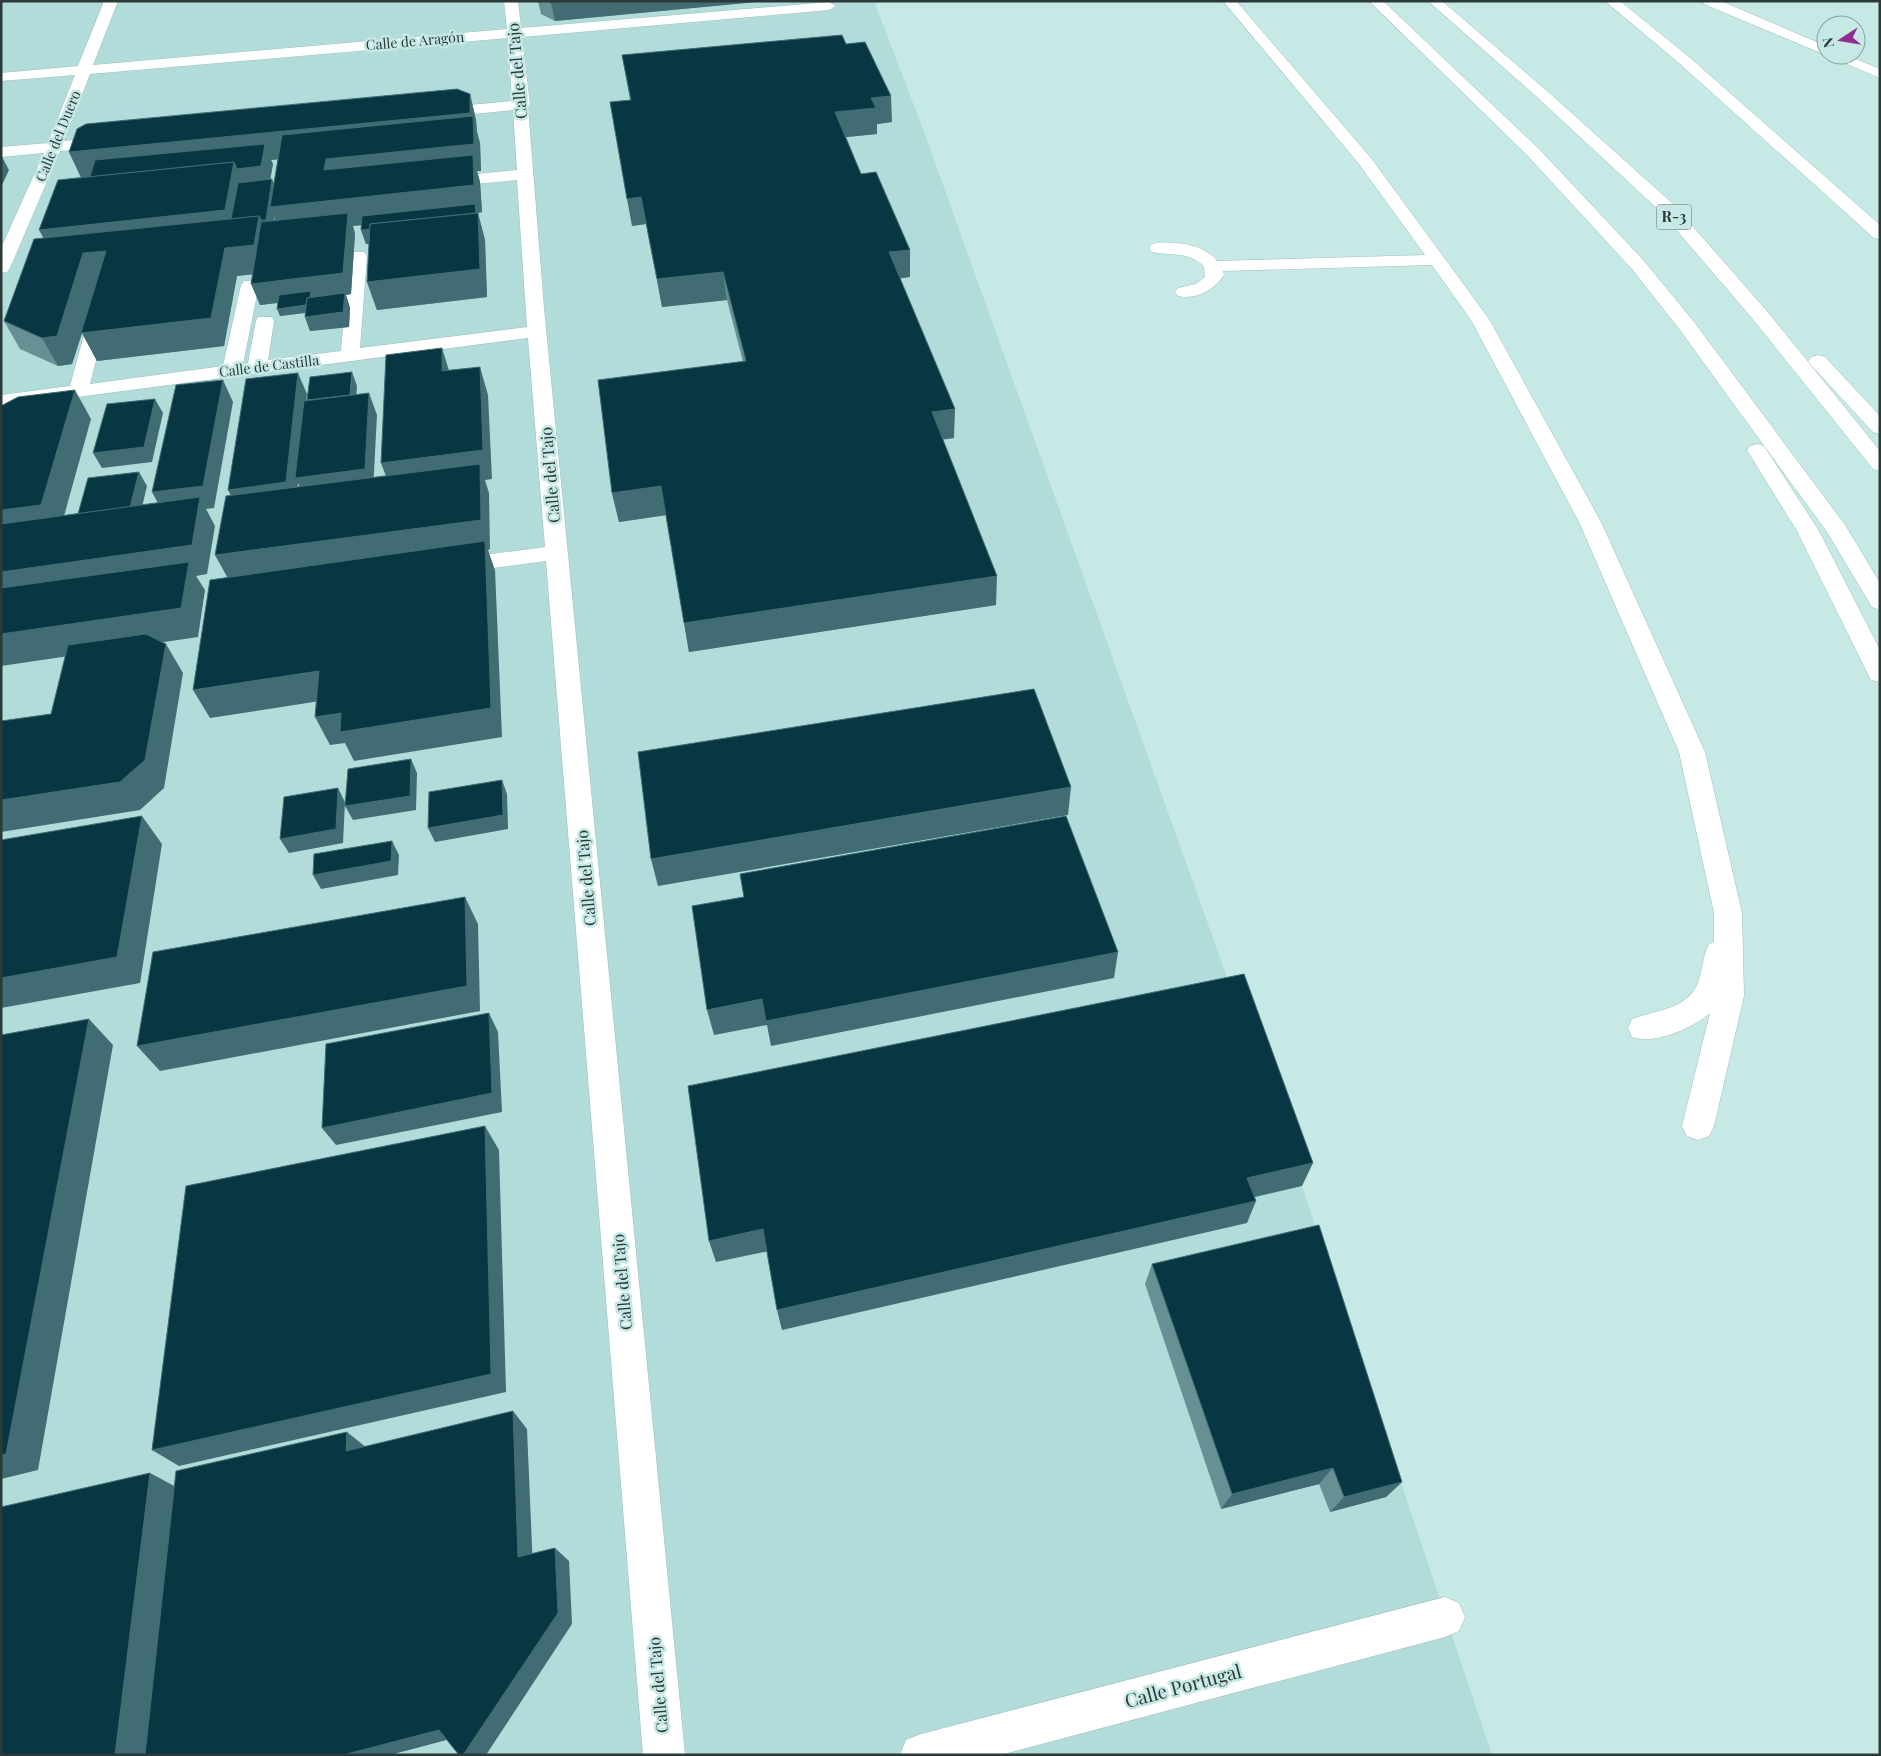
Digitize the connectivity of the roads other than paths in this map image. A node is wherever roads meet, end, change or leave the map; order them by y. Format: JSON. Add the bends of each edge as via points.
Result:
{"nodes":[{"id":1,"x":111,"y":1,"type":"edge"},
{"id":2,"x":511,"y":1,"type":"edge"},
{"id":3,"x":1229,"y":1,"type":"edge"},
{"id":4,"x":1375,"y":1,"type":"edge"},
{"id":5,"x":1434,"y":1,"type":"edge"},
{"id":6,"x":1611,"y":1,"type":"edge"},
{"id":7,"x":1709,"y":1,"type":"edge"},
{"id":8,"x":830,"y":6,"type":"dead end"},
{"id":9,"x":514,"y":33,"type":"junction"},
{"id":10,"x":1816,"y":47,"type":"edge"},
{"id":11,"x":1858,"y":65,"type":"edge"},
{"id":12,"x":85,"y":70,"type":"junction"},
{"id":13,"x":1880,"y":74,"type":"edge"},
{"id":14,"x":1,"y":77,"type":"edge"},
{"id":15,"x":522,"y":106,"type":"junction"},
{"id":16,"x":421,"y":114,"type":"edge"},
{"id":17,"x":125,"y":141,"type":"edge"},
{"id":18,"x":54,"y":147,"type":"junction"},
{"id":19,"x":1,"y":152,"type":"edge"},
{"id":20,"x":1534,"y":153,"type":"junction"},
{"id":21,"x":524,"y":174,"type":"junction"},
{"id":22,"x":426,"y":184,"type":"edge"},
{"id":23,"x":1667,"y":208,"type":"junction"},
{"id":24,"x":1880,"y":234,"type":"edge"},
{"id":25,"x":1158,"y":248,"type":"dead end"},
{"id":26,"x":358,"y":256,"type":"dead end"},
{"id":27,"x":1437,"y":260,"type":"junction"},
{"id":28,"x":1213,"y":266,"type":"junction"},
{"id":29,"x":1,"y":268,"type":"edge"},
{"id":30,"x":250,"y":285,"type":"edge"},
{"id":31,"x":105,"y":292,"type":"edge"},
{"id":32,"x":1184,"y":292,"type":"dead end"},
{"id":33,"x":265,"y":321,"type":"dead end"},
{"id":34,"x":537,"y":331,"type":"junction"},
{"id":35,"x":350,"y":356,"type":"junction"},
{"id":36,"x":257,"y":368,"type":"junction"},
{"id":37,"x":232,"y":371,"type":"junction"},
{"id":38,"x":78,"y":391,"type":"junction"},
{"id":39,"x":1,"y":401,"type":"edge"},
{"id":40,"x":1880,"y":428,"type":"edge"},
{"id":41,"x":1880,"y":465,"type":"edge"},
{"id":42,"x":556,"y":552,"type":"junction"},
{"id":43,"x":430,"y":570,"type":"edge"},
{"id":44,"x":1880,"y":602,"type":"edge"},
{"id":45,"x":1880,"y":674,"type":"edge"},
{"id":46,"x":1728,"y":912,"type":"junction"},
{"id":47,"x":1643,"y":1028,"type":"dead end"},
{"id":48,"x":1698,"y":1126,"type":"dead end"},
{"id":49,"x":1445,"y":1617,"type":"dead end"},
{"id":50,"x":664,"y":1755,"type":"edge"},
{"id":51,"x":921,"y":1755,"type":"edge"}],
"edges":[{"from":1,"to":12,"type":"main road","name":"Calle del Duero"},
{"from":2,"to":9,"type":"main road","name":"Calle del Tajo"},
{"from":3,"to":27,"type":"main road","via":[[1366,161]]},
{"from":4,"to":20,"type":"main road"},
{"from":5,"to":23,"type":"main road","number":"R-3"},
{"from":6,"to":24,"type":"main road","via":[[1684,60]]},
{"from":7,"to":10,"type":"main road"},
{"from":8,"to":9,"type":"main road","name":"Calle de Aragón"},
{"from":9,"to":12,"type":"main road","name":"Calle de Aragón"},
{"from":9,"to":15,"type":"main road","name":"Calle del Tajo"},
{"from":11,"to":13,"type":"main road"},
{"from":12,"to":14,"type":"main road","name":"Calle de Aragón"},
{"from":12,"to":18,"type":"main road","name":"Calle del Duero"},
{"from":15,"to":16,"type":"main road"},
{"from":15,"to":21,"type":"main road","name":"Calle del Tajo"},
{"from":17,"to":18,"type":"main road"},
{"from":18,"to":19,"type":"main road"},
{"from":18,"to":29,"type":"main road","name":"Calle del Duero"},
{"from":20,"to":44,"type":"main road","via":[[1638,265],[1687,326],[1836,530]]},
{"from":20,"to":45,"type":"main road","via":[[1736,416],[1808,531]]},
{"from":21,"to":22,"type":"main road"},
{"from":21,"to":34,"type":"main road","name":"Calle del Tajo"},
{"from":23,"to":40,"type":"main road"},
{"from":23,"to":41,"type":"main road","number":"R-3","via":[[1760,314]]},
{"from":25,"to":28,"type":"main road","via":[[1191,252]]},
{"from":26,"to":35,"type":"main road"},
{"from":27,"to":28,"type":"main road"},
{"from":27,"to":46,"type":"main road","via":[[1480,319],[1595,532],[1692,752]]},
{"from":28,"to":32,"type":"main road","via":[[1215,274],[1209,284]]},
{"from":30,"to":37,"type":"main road"},
{"from":31,"to":38,"type":"main road"},
{"from":33,"to":36,"type":"main road"},
{"from":34,"to":35,"type":"main road","name":"Calle de Castilla"},
{"from":34,"to":42,"type":"main road","name":"Calle del Tajo"},
{"from":35,"to":36,"type":"main road","name":"Calle de Castilla"},
{"from":36,"to":37,"type":"main road","name":"Calle de Castilla"},
{"from":37,"to":38,"type":"main road","name":"Calle de Castilla"},
{"from":38,"to":39,"type":"main road","name":"Calle de Castilla"},
{"from":42,"to":43,"type":"main road"},
{"from":42,"to":50,"type":"main road","name":"Calle del Tajo"},
{"from":46,"to":47,"type":"main road","via":[[1711,988],[1695,1008],[1673,1020]]},
{"from":46,"to":48,"type":"main road","via":[[1730,996]]},
{"from":49,"to":51,"type":"main road","name":"Calle Portugal"}]}
